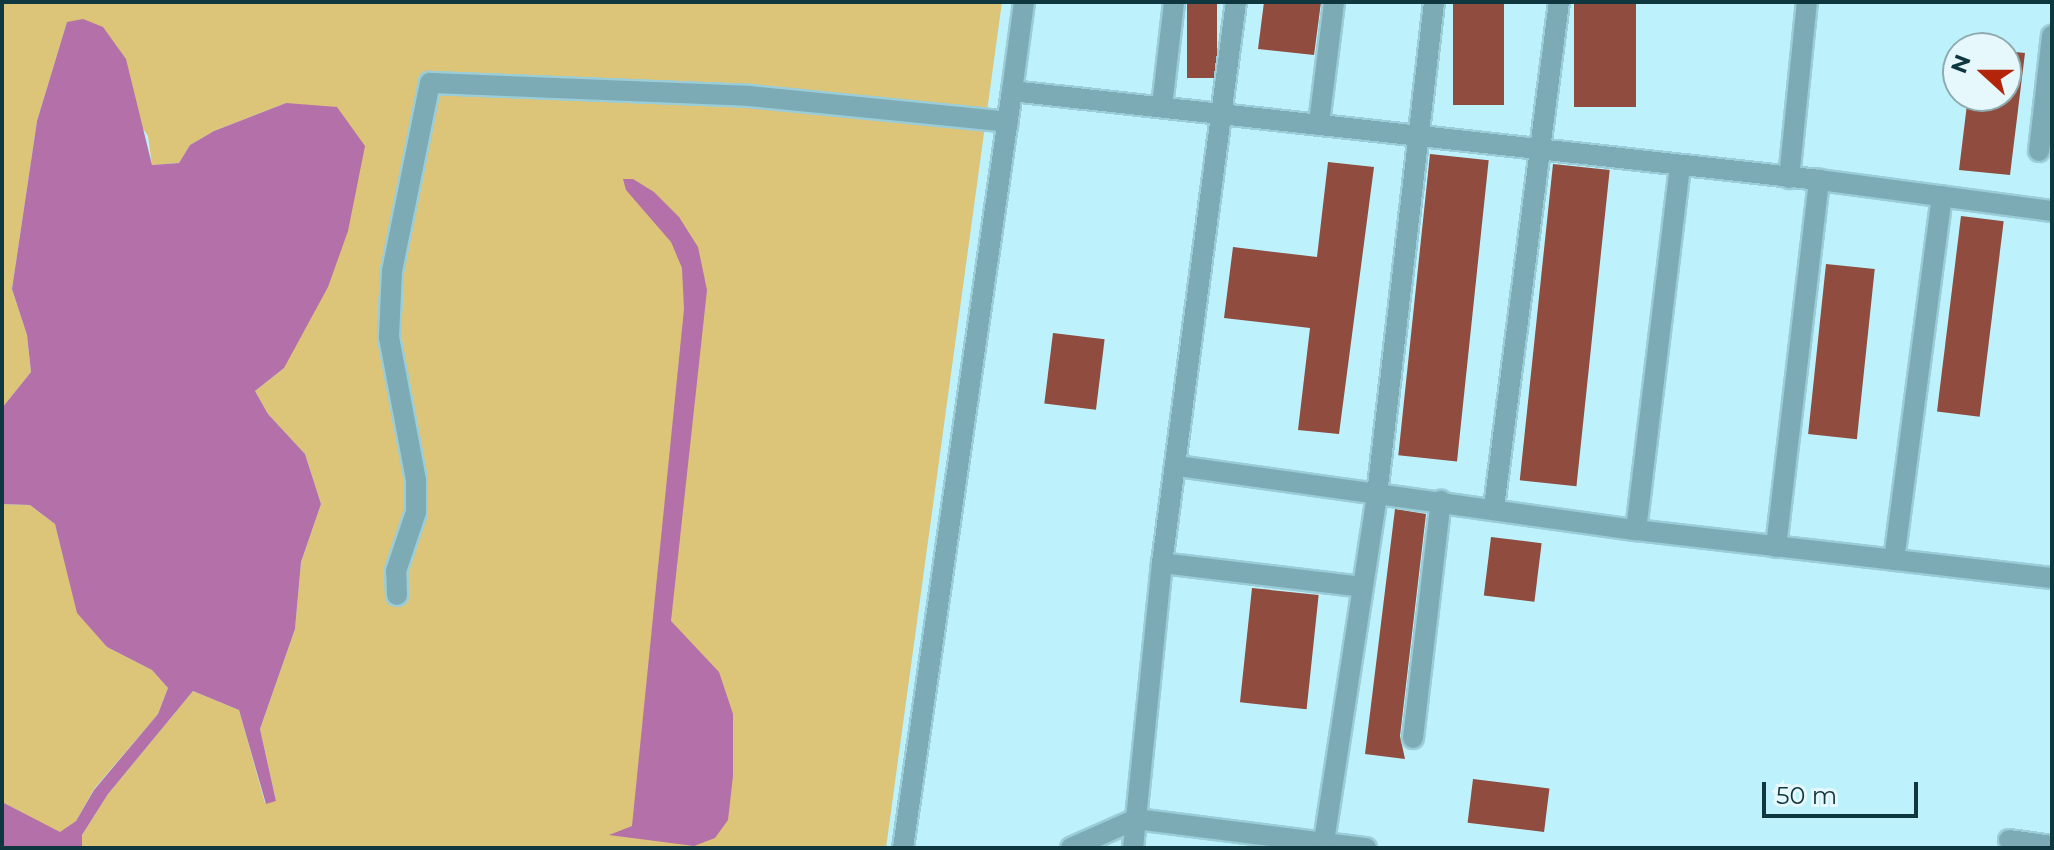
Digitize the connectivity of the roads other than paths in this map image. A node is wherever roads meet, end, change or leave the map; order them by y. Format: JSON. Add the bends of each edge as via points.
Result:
{"nodes":[{"id":1,"x":1024,"y":2,"type":"edge"},
{"id":2,"x":1174,"y":2,"type":"edge"},
{"id":3,"x":1236,"y":2,"type":"edge"},
{"id":4,"x":1334,"y":2,"type":"edge"},
{"id":5,"x":1434,"y":2,"type":"edge"},
{"id":6,"x":1559,"y":2,"type":"edge"},
{"id":7,"x":1807,"y":2,"type":"edge"},
{"id":8,"x":2052,"y":36,"type":"edge"},
{"id":9,"x":1012,"y":91,"type":"junction"},
{"id":10,"x":1162,"y":106,"type":"junction"},
{"id":11,"x":1222,"y":112,"type":"junction"},
{"id":12,"x":1008,"y":122,"type":"junction"},
{"id":13,"x":1319,"y":123,"type":"junction"},
{"id":14,"x":1418,"y":135,"type":"junction"},
{"id":15,"x":1542,"y":149,"type":"junction"},
{"id":16,"x":2039,"y":151,"type":"dead end"},
{"id":17,"x":1680,"y":168,"type":"junction"},
{"id":18,"x":1789,"y":178,"type":"junction"},
{"id":19,"x":1819,"y":180,"type":"junction"},
{"id":20,"x":1942,"y":196,"type":"junction"},
{"id":21,"x":2052,"y":211,"type":"edge"},
{"id":22,"x":1178,"y":466,"type":"junction"},
{"id":23,"x":1377,"y":495,"type":"junction"},
{"id":24,"x":1441,"y":501,"type":"junction"},
{"id":25,"x":1494,"y":507,"type":"junction"},
{"id":26,"x":1636,"y":530,"type":"junction"},
{"id":27,"x":1776,"y":547,"type":"junction"},
{"id":28,"x":1894,"y":560,"type":"junction"},
{"id":29,"x":1162,"y":563,"type":"junction"},
{"id":30,"x":2052,"y":578,"type":"edge"},
{"id":31,"x":1363,"y":587,"type":"junction"},
{"id":32,"x":397,"y":595,"type":"dead end"},
{"id":33,"x":1413,"y":738,"type":"dead end"},
{"id":34,"x":1136,"y":819,"type":"junction"},
{"id":35,"x":2009,"y":840,"type":"dead end"},
{"id":36,"x":1323,"y":844,"type":"edge"},
{"id":37,"x":2052,"y":846,"type":"edge"},
{"id":38,"x":903,"y":848,"type":"edge"},
{"id":39,"x":1071,"y":848,"type":"edge"},
{"id":40,"x":1133,"y":848,"type":"edge"},
{"id":41,"x":1366,"y":848,"type":"edge"}],
"edges":[{"from":1,"to":9,"type":"street"},
{"from":2,"to":10,"type":"street"},
{"from":3,"to":11,"type":"street"},
{"from":4,"to":13,"type":"street"},
{"from":5,"to":14,"type":"street"},
{"from":6,"to":15,"type":"street"},
{"from":7,"to":18,"type":"street"},
{"from":8,"to":16,"type":"street"},
{"from":9,"to":10,"type":"street"},
{"from":9,"to":12,"type":"street"},
{"from":10,"to":11,"type":"street"},
{"from":11,"to":13,"type":"street"},
{"from":11,"to":22,"type":"street"},
{"from":12,"to":32,"type":"street","via":[[749,96],[430,83],[392,271],[389,337],[416,480],[416,512],[396,571]]},
{"from":12,"to":38,"type":"street"},
{"from":13,"to":14,"type":"street"},
{"from":14,"to":15,"type":"street"},
{"from":14,"to":23,"type":"street"},
{"from":15,"to":17,"type":"street"},
{"from":15,"to":25,"type":"street"},
{"from":17,"to":18,"type":"street"},
{"from":17,"to":26,"type":"street"},
{"from":18,"to":19,"type":"street"},
{"from":19,"to":20,"type":"street"},
{"from":19,"to":27,"type":"street"},
{"from":20,"to":21,"type":"street"},
{"from":20,"to":28,"type":"street"},
{"from":22,"to":23,"type":"street"},
{"from":22,"to":29,"type":"street"},
{"from":23,"to":24,"type":"street"},
{"from":23,"to":31,"type":"street"},
{"from":24,"to":25,"type":"street"},
{"from":24,"to":33,"type":"street"},
{"from":25,"to":26,"type":"street"},
{"from":26,"to":27,"type":"street"},
{"from":27,"to":28,"type":"street"},
{"from":28,"to":30,"type":"street"},
{"from":29,"to":31,"type":"street"},
{"from":29,"to":34,"type":"street"},
{"from":31,"to":36,"type":"street"},
{"from":34,"to":36,"type":"street"},
{"from":34,"to":39,"type":"street"},
{"from":34,"to":40,"type":"street"},
{"from":35,"to":37,"type":"street"},
{"from":36,"to":41,"type":"street"}]}
